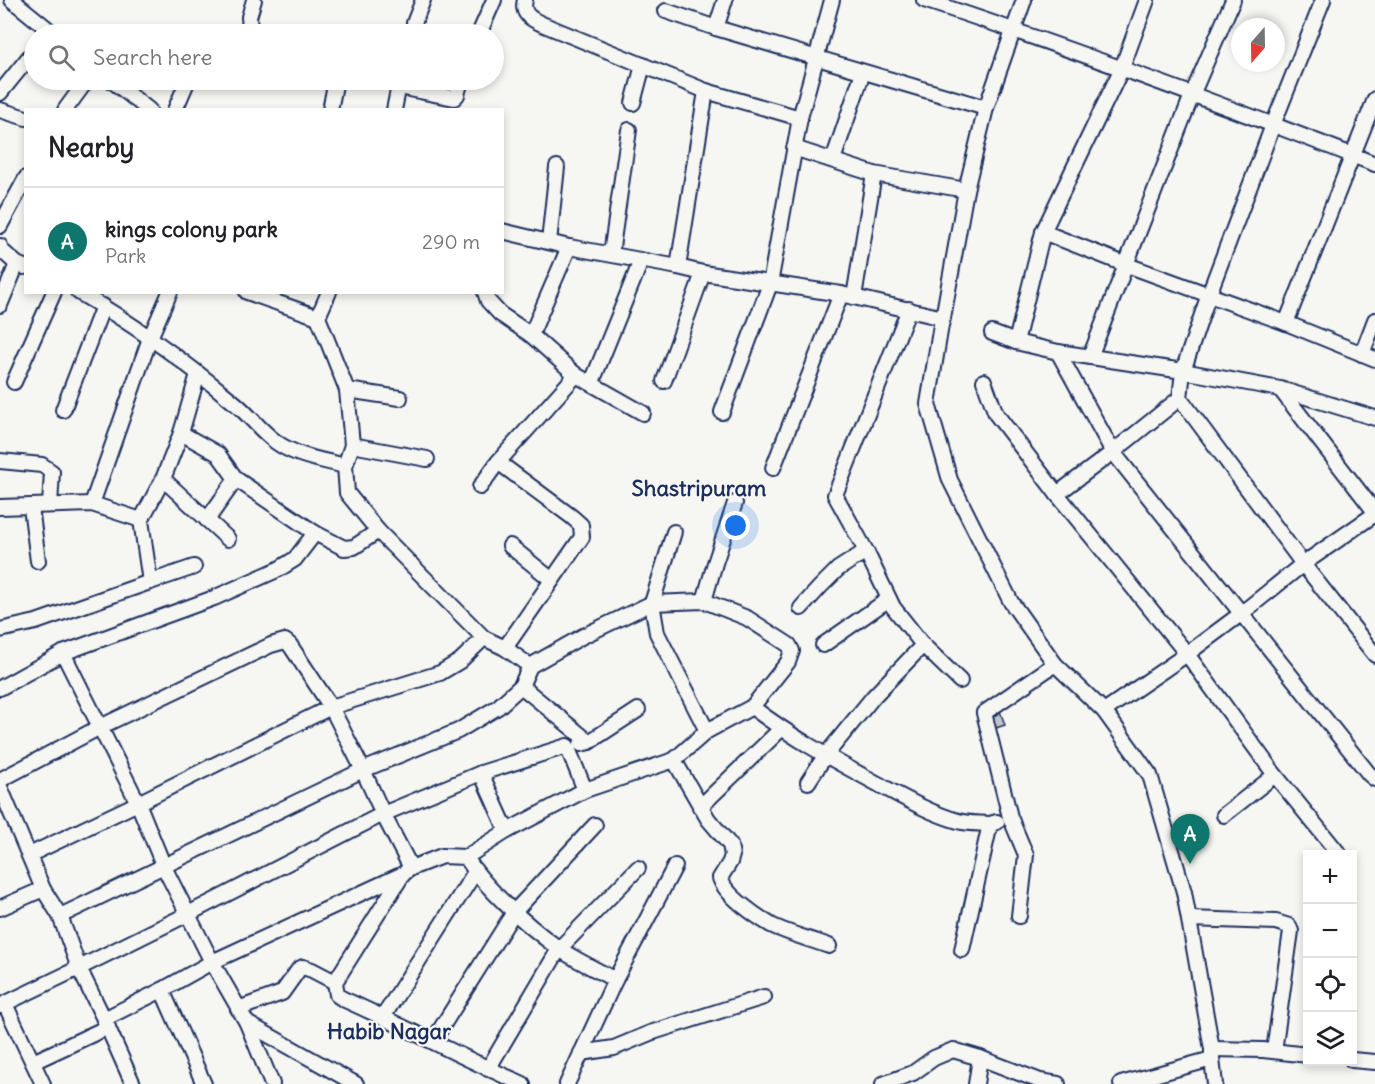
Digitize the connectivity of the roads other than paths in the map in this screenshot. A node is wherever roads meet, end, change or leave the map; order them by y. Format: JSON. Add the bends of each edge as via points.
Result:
{"nodes":[{"id":1,"x":12,"y":0,"type":"edge"},
{"id":2,"x":254,"y":0,"type":"edge"},
{"id":3,"x":423,"y":0,"type":"edge"},
{"id":4,"x":494,"y":0,"type":"edge"},
{"id":5,"x":525,"y":0,"type":"edge"},
{"id":6,"x":725,"y":0,"type":"edge"},
{"id":7,"x":832,"y":0,"type":"edge"},
{"id":8,"x":924,"y":0,"type":"edge"},
{"id":9,"x":1024,"y":0,"type":"edge"},
{"id":10,"x":1147,"y":0,"type":"edge"},
{"id":11,"x":1233,"y":0,"type":"edge"},
{"id":12,"x":1323,"y":0,"type":"edge"},
{"id":13,"x":666,"y":11,"type":"dead end"},
{"id":14,"x":414,"y":23,"type":"dead end"},
{"id":15,"x":40,"y":24,"type":"edge"},
{"id":16,"x":250,"y":24,"type":"edge"},
{"id":17,"x":483,"y":24,"type":"edge"},
{"id":18,"x":716,"y":28,"type":"junction"},
{"id":19,"x":1013,"y":29,"type":"junction"},
{"id":20,"x":816,"y":57,"type":"junction"},
{"id":21,"x":24,"y":63,"type":"edge"},
{"id":22,"x":643,"y":65,"type":"junction"},
{"id":23,"x":1122,"y":68,"type":"junction"},
{"id":24,"x":863,"y":72,"type":"junction"},
{"id":25,"x":80,"y":90,"type":"edge"},
{"id":26,"x":124,"y":90,"type":"edge"},
{"id":27,"x":184,"y":90,"type":"edge"},
{"id":28,"x":334,"y":90,"type":"edge"},
{"id":29,"x":398,"y":90,"type":"edge"},
{"id":30,"x":425,"y":90,"type":"edge"},
{"id":31,"x":458,"y":90,"type":"edge"},
{"id":32,"x":706,"y":91,"type":"junction"},
{"id":33,"x":0,"y":93,"type":"edge"},
{"id":34,"x":1192,"y":95,"type":"junction"},
{"id":35,"x":1375,"y":99,"type":"edge"},
{"id":36,"x":633,"y":103,"type":"dead end"},
{"id":37,"x":66,"y":108,"type":"edge"},
{"id":38,"x":146,"y":108,"type":"edge"},
{"id":39,"x":176,"y":108,"type":"edge"},
{"id":40,"x":330,"y":108,"type":"edge"},
{"id":41,"x":394,"y":108,"type":"edge"},
{"id":42,"x":986,"y":108,"type":"junction"},
{"id":43,"x":0,"y":110,"type":"edge"},
{"id":44,"x":24,"y":117,"type":"edge"},
{"id":45,"x":800,"y":118,"type":"junction"},
{"id":46,"x":1273,"y":125,"type":"junction"},
{"id":47,"x":628,"y":130,"type":"dead end"},
{"id":48,"x":794,"y":148,"type":"junction"},
{"id":49,"x":1353,"y":156,"type":"junction"},
{"id":50,"x":833,"y":159,"type":"junction"},
{"id":51,"x":1375,"y":164,"type":"edge"},
{"id":52,"x":557,"y":167,"type":"dead end"},
{"id":53,"x":874,"y":174,"type":"junction"},
{"id":54,"x":24,"y":182,"type":"edge"},
{"id":55,"x":966,"y":190,"type":"junction"},
{"id":56,"x":0,"y":226,"type":"edge"},
{"id":57,"x":504,"y":231,"type":"edge"},
{"id":58,"x":1043,"y":232,"type":"junction"},
{"id":59,"x":549,"y":242,"type":"junction"},
{"id":60,"x":0,"y":246,"type":"edge"},
{"id":61,"x":568,"y":247,"type":"junction"},
{"id":62,"x":611,"y":254,"type":"junction"},
{"id":63,"x":641,"y":261,"type":"junction"},
{"id":64,"x":1127,"y":265,"type":"junction"},
{"id":65,"x":21,"y":266,"type":"edge"},
{"id":66,"x":678,"y":267,"type":"junction"},
{"id":67,"x":703,"y":273,"type":"junction"},
{"id":68,"x":771,"y":284,"type":"junction"},
{"id":69,"x":53,"y":294,"type":"edge"},
{"id":70,"x":82,"y":294,"type":"edge"},
{"id":71,"x":169,"y":294,"type":"edge"},
{"id":72,"x":253,"y":294,"type":"edge"},
{"id":73,"x":328,"y":294,"type":"edge"},
{"id":74,"x":486,"y":294,"type":"edge"},
{"id":75,"x":1209,"y":294,"type":"junction"},
{"id":76,"x":847,"y":296,"type":"junction"},
{"id":77,"x":0,"y":305,"type":"edge"},
{"id":78,"x":103,"y":306,"type":"junction"},
{"id":79,"x":909,"y":309,"type":"junction"},
{"id":80,"x":318,"y":317,"type":"junction"},
{"id":81,"x":943,"y":318,"type":"junction"},
{"id":82,"x":1375,"y":320,"type":"edge"},
{"id":83,"x":1286,"y":323,"type":"junction"},
{"id":84,"x":992,"y":333,"type":"dead end"},
{"id":85,"x":531,"y":335,"type":"junction"},
{"id":86,"x":150,"y":338,"type":"junction"},
{"id":87,"x":1016,"y":342,"type":"junction"},
{"id":88,"x":1058,"y":352,"type":"junction"},
{"id":89,"x":1369,"y":356,"type":"edge"},
{"id":90,"x":1090,"y":357,"type":"junction"},
{"id":91,"x":1184,"y":371,"type":"junction"},
{"id":92,"x":198,"y":374,"type":"junction"},
{"id":93,"x":576,"y":375,"type":"junction"},
{"id":94,"x":664,"y":381,"type":"dead end"},
{"id":95,"x":984,"y":381,"type":"dead end"},
{"id":96,"x":14,"y":382,"type":"dead end"},
{"id":97,"x":592,"y":382,"type":"junction"},
{"id":98,"x":1280,"y":389,"type":"junction"},
{"id":99,"x":347,"y":390,"type":"junction"},
{"id":100,"x":400,"y":398,"type":"dead end"},
{"id":101,"x":1180,"y":398,"type":"junction"},
{"id":102,"x":63,"y":410,"type":"dead end"},
{"id":103,"x":722,"y":412,"type":"dead end"},
{"id":104,"x":643,"y":413,"type":"dead end"},
{"id":105,"x":1375,"y":418,"type":"edge"},
{"id":106,"x":181,"y":433,"type":"junction"},
{"id":107,"x":352,"y":445,"type":"junction"},
{"id":108,"x":1113,"y":452,"type":"junction"},
{"id":109,"x":427,"y":459,"type":"dead end"},
{"id":110,"x":0,"y":461,"type":"edge"},
{"id":111,"x":498,"y":462,"type":"junction"},
{"id":112,"x":345,"y":466,"type":"junction"},
{"id":113,"x":773,"y":468,"type":"dead end"},
{"id":114,"x":163,"y":478,"type":"junction"},
{"id":115,"x":236,"y":479,"type":"junction"},
{"id":116,"x":480,"y":487,"type":"dead end"},
{"id":117,"x":1057,"y":494,"type":"junction"},
{"id":118,"x":735,"y":503,"type":"dead end"},
{"id":119,"x":92,"y":504,"type":"junction"},
{"id":120,"x":50,"y":505,"type":"junction"},
{"id":121,"x":0,"y":507,"type":"edge"},
{"id":122,"x":31,"y":507,"type":"junction"},
{"id":123,"x":1375,"y":513,"type":"edge"},
{"id":124,"x":141,"y":520,"type":"junction"},
{"id":125,"x":207,"y":520,"type":"junction"},
{"id":126,"x":378,"y":531,"type":"junction"},
{"id":127,"x":674,"y":532,"type":"dead end"},
{"id":128,"x":315,"y":533,"type":"junction"},
{"id":129,"x":228,"y":539,"type":"dead end"},
{"id":130,"x":510,"y":546,"type":"dead end"},
{"id":131,"x":866,"y":551,"type":"junction"},
{"id":132,"x":38,"y":561,"type":"dead end"},
{"id":133,"x":1303,"y":564,"type":"junction"},
{"id":134,"x":194,"y":567,"type":"dead end"},
{"id":135,"x":552,"y":580,"type":"junction"},
{"id":136,"x":150,"y":582,"type":"junction"},
{"id":137,"x":889,"y":599,"type":"junction"},
{"id":138,"x":704,"y":602,"type":"junction"},
{"id":139,"x":652,"y":603,"type":"junction"},
{"id":140,"x":801,"y":608,"type":"dead end"},
{"id":141,"x":1242,"y":613,"type":"junction"},
{"id":142,"x":0,"y":630,"type":"edge"},
{"id":143,"x":484,"y":638,"type":"junction"},
{"id":144,"x":823,"y":645,"type":"dead end"},
{"id":145,"x":923,"y":645,"type":"junction"},
{"id":146,"x":506,"y":648,"type":"junction"},
{"id":147,"x":63,"y":653,"type":"junction"},
{"id":148,"x":1186,"y":654,"type":"junction"},
{"id":149,"x":1375,"y":655,"type":"edge"},
{"id":150,"x":1055,"y":664,"type":"junction"},
{"id":151,"x":530,"y":666,"type":"junction"},
{"id":152,"x":960,"y":681,"type":"dead end"},
{"id":153,"x":521,"y":686,"type":"junction"},
{"id":154,"x":0,"y":688,"type":"edge"},
{"id":155,"x":331,"y":707,"type":"junction"},
{"id":156,"x":752,"y":707,"type":"junction"},
{"id":157,"x":638,"y":710,"type":"dead end"},
{"id":158,"x":1104,"y":711,"type":"junction"},
{"id":159,"x":100,"y":727,"type":"junction"},
{"id":160,"x":781,"y":729,"type":"junction"},
{"id":161,"x":707,"y":730,"type":"junction"},
{"id":162,"x":589,"y":742,"type":"junction"},
{"id":163,"x":567,"y":746,"type":"junction"},
{"id":164,"x":825,"y":756,"type":"junction"},
{"id":165,"x":674,"y":760,"type":"junction"},
{"id":166,"x":363,"y":770,"type":"junction"},
{"id":167,"x":481,"y":773,"type":"junction"},
{"id":168,"x":1275,"y":775,"type":"junction"},
{"id":169,"x":1375,"y":778,"type":"edge"},
{"id":170,"x":0,"y":780,"type":"edge"},
{"id":171,"x":808,"y":783,"type":"dead end"},
{"id":172,"x":0,"y":787,"type":"edge"},
{"id":173,"x":585,"y":790,"type":"junction"},
{"id":174,"x":138,"y":803,"type":"junction"},
{"id":175,"x":700,"y":807,"type":"junction"},
{"id":176,"x":383,"y":814,"type":"junction"},
{"id":177,"x":1224,"y":815,"type":"dead end"},
{"id":178,"x":1010,"y":817,"type":"junction"},
{"id":179,"x":990,"y":824,"type":"junction"},
{"id":180,"x":595,"y":825,"type":"dead end"},
{"id":181,"x":507,"y":831,"type":"junction"},
{"id":182,"x":1335,"y":850,"type":"edge"},
{"id":183,"x":29,"y":855,"type":"junction"},
{"id":184,"x":466,"y":858,"type":"junction"},
{"id":185,"x":675,"y":866,"type":"dead end"},
{"id":186,"x":164,"y":867,"type":"junction"},
{"id":187,"x":638,"y":868,"type":"dead end"},
{"id":188,"x":407,"y":871,"type":"junction"},
{"id":189,"x":475,"y":872,"type":"junction"},
{"id":190,"x":43,"y":889,"type":"junction"},
{"id":191,"x":0,"y":908,"type":"edge"},
{"id":192,"x":514,"y":912,"type":"junction"},
{"id":193,"x":188,"y":914,"type":"junction"},
{"id":194,"x":60,"y":916,"type":"junction"},
{"id":195,"x":1019,"y":916,"type":"dead end"},
{"id":196,"x":1189,"y":919,"type":"junction"},
{"id":197,"x":829,"y":946,"type":"dead end"},
{"id":198,"x":559,"y":949,"type":"junction"},
{"id":199,"x":962,"y":950,"type":"dead end"},
{"id":200,"x":212,"y":962,"type":"junction"},
{"id":201,"x":79,"y":968,"type":"junction"},
{"id":202,"x":615,"y":980,"type":"junction"},
{"id":203,"x":335,"y":982,"type":"junction"},
{"id":204,"x":162,"y":990,"type":"junction"},
{"id":205,"x":764,"y":997,"type":"dead end"},
{"id":206,"x":2,"y":1005,"type":"edge"},
{"id":207,"x":238,"y":1009,"type":"junction"},
{"id":208,"x":383,"y":1017,"type":"junction"},
{"id":209,"x":106,"y":1023,"type":"junction"},
{"id":210,"x":247,"y":1023,"type":"junction"},
{"id":211,"x":433,"y":1041,"type":"junction"},
{"id":212,"x":1274,"y":1051,"type":"junction"},
{"id":213,"x":581,"y":1053,"type":"junction"},
{"id":214,"x":1212,"y":1054,"type":"junction"},
{"id":215,"x":1303,"y":1054,"type":"edge"},
{"id":216,"x":980,"y":1058,"type":"junction"},
{"id":217,"x":1357,"y":1060,"type":"edge"},
{"id":218,"x":33,"y":1062,"type":"junction"},
{"id":219,"x":1375,"y":1062,"type":"edge"},
{"id":220,"x":488,"y":1069,"type":"junction"},
{"id":221,"x":912,"y":1078,"type":"edge"},
{"id":222,"x":43,"y":1084,"type":"edge"},
{"id":223,"x":134,"y":1084,"type":"edge"},
{"id":224,"x":204,"y":1084,"type":"edge"},
{"id":225,"x":272,"y":1084,"type":"edge"},
{"id":226,"x":354,"y":1084,"type":"edge"},
{"id":227,"x":523,"y":1084,"type":"edge"},
{"id":228,"x":567,"y":1084,"type":"edge"},
{"id":229,"x":883,"y":1084,"type":"edge"},
{"id":230,"x":976,"y":1084,"type":"edge"},
{"id":231,"x":1058,"y":1084,"type":"edge"},
{"id":232,"x":1121,"y":1084,"type":"edge"},
{"id":233,"x":1215,"y":1084,"type":"edge"}],
"edges":[{"from":1,"to":15,"type":"street"},
{"from":2,"to":16,"type":"street"},
{"from":3,"to":14,"type":"street"},
{"from":4,"to":17,"type":"street"},
{"from":5,"to":22,"type":"street","via":[[526,15],[532,20]]},
{"from":6,"to":18,"type":"street"},
{"from":7,"to":20,"type":"street"},
{"from":8,"to":19,"type":"street"},
{"from":9,"to":19,"type":"street"},
{"from":10,"to":23,"type":"street"},
{"from":11,"to":34,"type":"street"},
{"from":12,"to":46,"type":"street"},
{"from":13,"to":18,"type":"street"},
{"from":18,"to":20,"type":"street"},
{"from":19,"to":23,"type":"street"},
{"from":19,"to":42,"type":"street"},
{"from":20,"to":24,"type":"street"},
{"from":20,"to":45,"type":"street"},
{"from":21,"to":33,"type":"street"},
{"from":22,"to":32,"type":"street"},
{"from":22,"to":36,"type":"street"},
{"from":23,"to":34,"type":"street"},
{"from":23,"to":58,"type":"street"},
{"from":24,"to":42,"type":"street"},
{"from":24,"to":50,"type":"street"},
{"from":25,"to":37,"type":"street"},
{"from":26,"to":38,"type":"street"},
{"from":27,"to":39,"type":"street"},
{"from":28,"to":40,"type":"street"},
{"from":29,"to":41,"type":"street"},
{"from":30,"to":31,"type":"street","via":[[454,98]]},
{"from":32,"to":45,"type":"street"},
{"from":32,"to":66,"type":"street"},
{"from":34,"to":46,"type":"street"},
{"from":34,"to":64,"type":"street"},
{"from":35,"to":49,"type":"street"},
{"from":42,"to":55,"type":"street"},
{"from":43,"to":44,"type":"street"},
{"from":45,"to":48,"type":"street"},
{"from":46,"to":49,"type":"street"},
{"from":46,"to":75,"type":"street"},
{"from":47,"to":62,"type":"street"},
{"from":48,"to":50,"type":"street"},
{"from":48,"to":68,"type":"street"},
{"from":49,"to":51,"type":"street"},
{"from":49,"to":83,"type":"street"},
{"from":50,"to":53,"type":"street"},
{"from":52,"to":59,"type":"street"},
{"from":53,"to":55,"type":"street"},
{"from":53,"to":76,"type":"street"},
{"from":54,"to":56,"type":"street"},
{"from":55,"to":81,"type":"street"},
{"from":57,"to":59,"type":"street"},
{"from":58,"to":64,"type":"street"},
{"from":58,"to":87,"type":"street"},
{"from":59,"to":61,"type":"street"},
{"from":60,"to":65,"type":"street"},
{"from":61,"to":62,"type":"street"},
{"from":61,"to":85,"type":"street"},
{"from":62,"to":63,"type":"street"},
{"from":63,"to":66,"type":"street"},
{"from":63,"to":97,"type":"street"},
{"from":64,"to":75,"type":"street"},
{"from":64,"to":90,"type":"street"},
{"from":65,"to":77,"type":"street"},
{"from":66,"to":67,"type":"street"},
{"from":67,"to":68,"type":"street"},
{"from":67,"to":94,"type":"street"},
{"from":68,"to":76,"type":"street"},
{"from":68,"to":103,"type":"street"},
{"from":69,"to":96,"type":"street"},
{"from":70,"to":78,"type":"street"},
{"from":71,"to":86,"type":"street"},
{"from":72,"to":80,"type":"street"},
{"from":73,"to":80,"type":"street"},
{"from":74,"to":85,"type":"street","via":[[500,314]]},
{"from":75,"to":83,"type":"street"},
{"from":75,"to":91,"type":"street"},
{"from":76,"to":79,"type":"street"},
{"from":76,"to":113,"type":"street"},
{"from":78,"to":86,"type":"street"},
{"from":78,"to":102,"type":"street"},
{"from":79,"to":81,"type":"street"},
{"from":79,"to":131,"type":"street","via":[[836,495]]},
{"from":80,"to":99,"type":"street"},
{"from":81,"to":150,"type":"street","via":[[928,404],[950,480],[1011,603]]},
{"from":82,"to":89,"type":"street"},
{"from":83,"to":89,"type":"street"},
{"from":84,"to":87,"type":"street"},
{"from":85,"to":93,"type":"street"},
{"from":86,"to":92,"type":"street"},
{"from":86,"to":119,"type":"street"},
{"from":87,"to":88,"type":"street"},
{"from":88,"to":90,"type":"street"},
{"from":88,"to":108,"type":"street"},
{"from":90,"to":91,"type":"street"},
{"from":91,"to":98,"type":"street"},
{"from":91,"to":101,"type":"street"},
{"from":92,"to":106,"type":"street"},
{"from":92,"to":112,"type":"street","via":[[277,442],[300,454]]},
{"from":93,"to":97,"type":"street"},
{"from":93,"to":111,"type":"street"},
{"from":95,"to":117,"type":"street","via":[[996,414]]},
{"from":97,"to":104,"type":"street"},
{"from":98,"to":105,"type":"street"},
{"from":98,"to":123,"type":"street"},
{"from":99,"to":100,"type":"street"},
{"from":99,"to":107,"type":"street"},
{"from":101,"to":108,"type":"street"},
{"from":101,"to":133,"type":"street"},
{"from":106,"to":114,"type":"street"},
{"from":106,"to":115,"type":"street","via":[[218,454]]},
{"from":107,"to":109,"type":"street"},
{"from":107,"to":112,"type":"street"},
{"from":108,"to":117,"type":"street"},
{"from":108,"to":141,"type":"street"},
{"from":110,"to":120,"type":"street","via":[[42,465],[52,472]]},
{"from":111,"to":116,"type":"street"},
{"from":111,"to":135,"type":"street","via":[[581,525],[582,537]]},
{"from":112,"to":126,"type":"street","via":[[346,493]]},
{"from":114,"to":124,"type":"street"},
{"from":114,"to":125,"type":"street"},
{"from":115,"to":125,"type":"street"},
{"from":115,"to":128,"type":"street"},
{"from":117,"to":148,"type":"street"},
{"from":118,"to":138,"type":"street"},
{"from":119,"to":120,"type":"street"},
{"from":119,"to":124,"type":"street"},
{"from":120,"to":122,"type":"street"},
{"from":121,"to":122,"type":"street"},
{"from":122,"to":132,"type":"street"},
{"from":123,"to":133,"type":"street"},
{"from":124,"to":136,"type":"street"},
{"from":125,"to":129,"type":"street"},
{"from":126,"to":128,"type":"street","via":[[354,547],[344,548]]},
{"from":126,"to":143,"type":"street"},
{"from":127,"to":139,"type":"street"},
{"from":128,"to":147,"type":"street","via":[[295,559],[279,569],[214,598]]},
{"from":130,"to":135,"type":"street"},
{"from":131,"to":137,"type":"street"},
{"from":131,"to":140,"type":"street","via":[[838,569]]},
{"from":133,"to":141,"type":"street"},
{"from":133,"to":149,"type":"street"},
{"from":134,"to":136,"type":"street"},
{"from":135,"to":146,"type":"street"},
{"from":136,"to":142,"type":"street","via":[[36,622]]},
{"from":137,"to":144,"type":"street"},
{"from":137,"to":145,"type":"street"},
{"from":138,"to":139,"type":"street"},
{"from":138,"to":156,"type":"street","via":[[747,618],[789,645],[792,651],[788,662]]},
{"from":139,"to":151,"type":"street"},
{"from":139,"to":161,"type":"street","via":[[657,633]]},
{"from":141,"to":148,"type":"street"},
{"from":141,"to":169,"type":"street"},
{"from":143,"to":146,"type":"street"},
{"from":143,"to":155,"type":"street","via":[[460,661],[440,673]]},
{"from":145,"to":152,"type":"street"},
{"from":145,"to":164,"type":"street"},
{"from":146,"to":151,"type":"street"},
{"from":147,"to":154,"type":"street"},
{"from":147,"to":159,"type":"street"},
{"from":148,"to":158,"type":"street"},
{"from":148,"to":168,"type":"street"},
{"from":150,"to":158,"type":"street"},
{"from":150,"to":178,"type":"street","via":[[984,713]]},
{"from":151,"to":153,"type":"street"},
{"from":153,"to":162,"type":"street"},
{"from":153,"to":166,"type":"street","via":[[498,707],[458,731]]},
{"from":155,"to":159,"type":"street","via":[[285,641]]},
{"from":155,"to":166,"type":"street"},
{"from":155,"to":174,"type":"street"},
{"from":156,"to":160,"type":"street"},
{"from":156,"to":161,"type":"street"},
{"from":157,"to":162,"type":"street"},
{"from":158,"to":196,"type":"street","via":[[1150,775]]},
{"from":159,"to":170,"type":"street"},
{"from":159,"to":174,"type":"street"},
{"from":160,"to":164,"type":"street"},
{"from":160,"to":175,"type":"street"},
{"from":161,"to":165,"type":"street"},
{"from":162,"to":163,"type":"street"},
{"from":163,"to":167,"type":"street"},
{"from":163,"to":173,"type":"street"},
{"from":164,"to":171,"type":"street"},
{"from":164,"to":179,"type":"street","via":[[939,815],[961,822]]},
{"from":165,"to":173,"type":"street"},
{"from":165,"to":175,"type":"street"},
{"from":166,"to":176,"type":"street"},
{"from":166,"to":186,"type":"street"},
{"from":167,"to":176,"type":"street"},
{"from":167,"to":181,"type":"street"},
{"from":168,"to":177,"type":"street"},
{"from":168,"to":182,"type":"street"},
{"from":172,"to":183,"type":"street"},
{"from":173,"to":181,"type":"street"},
{"from":174,"to":183,"type":"street"},
{"from":174,"to":186,"type":"street"},
{"from":175,"to":197,"type":"street","via":[[729,845],[732,855],[720,878],[722,885],[772,925]]},
{"from":176,"to":188,"type":"street"},
{"from":176,"to":193,"type":"street"},
{"from":178,"to":179,"type":"street"},
{"from":178,"to":195,"type":"street","via":[[1026,855]]},
{"from":179,"to":199,"type":"street"},
{"from":180,"to":192,"type":"street"},
{"from":181,"to":184,"type":"street"},
{"from":183,"to":190,"type":"street"},
{"from":184,"to":188,"type":"street","via":[[442,856]]},
{"from":184,"to":189,"type":"street"},
{"from":185,"to":202,"type":"street"},
{"from":186,"to":193,"type":"street"},
{"from":186,"to":194,"type":"street"},
{"from":187,"to":198,"type":"street"},
{"from":188,"to":200,"type":"street"},
{"from":188,"to":203,"type":"street"},
{"from":189,"to":192,"type":"street"},
{"from":189,"to":208,"type":"street"},
{"from":190,"to":191,"type":"street"},
{"from":190,"to":194,"type":"street"},
{"from":192,"to":198,"type":"street"},
{"from":192,"to":211,"type":"street"},
{"from":193,"to":200,"type":"street"},
{"from":193,"to":201,"type":"street"},
{"from":194,"to":201,"type":"street"},
{"from":196,"to":212,"type":"street","via":[[1276,922],[1289,926]]},
{"from":196,"to":214,"type":"street"},
{"from":198,"to":202,"type":"street"},
{"from":198,"to":220,"type":"street"},
{"from":200,"to":204,"type":"street"},
{"from":200,"to":207,"type":"street"},
{"from":201,"to":206,"type":"street"},
{"from":201,"to":209,"type":"street"},
{"from":202,"to":213,"type":"street"},
{"from":203,"to":207,"type":"street","via":[[303,967],[282,993]]},
{"from":203,"to":208,"type":"street","via":[[337,995]]},
{"from":204,"to":209,"type":"street"},
{"from":204,"to":224,"type":"street"},
{"from":205,"to":213,"type":"street","via":[[614,1048]]},
{"from":206,"to":218,"type":"street"},
{"from":207,"to":210,"type":"street"},
{"from":208,"to":211,"type":"street"},
{"from":209,"to":218,"type":"street"},
{"from":209,"to":223,"type":"street"},
{"from":210,"to":225,"type":"street"},
{"from":210,"to":226,"type":"street"},
{"from":211,"to":220,"type":"street"},
{"from":212,"to":214,"type":"street"},
{"from":212,"to":215,"type":"street"},
{"from":213,"to":228,"type":"street"},
{"from":214,"to":232,"type":"street"},
{"from":214,"to":233,"type":"street"},
{"from":216,"to":221,"type":"street","via":[[953,1050],[934,1058]]},
{"from":216,"to":230,"type":"street"},
{"from":216,"to":231,"type":"street"},
{"from":217,"to":219,"type":"street"},
{"from":218,"to":222,"type":"street"},
{"from":220,"to":227,"type":"street"},
{"from":221,"to":229,"type":"street"}]}
